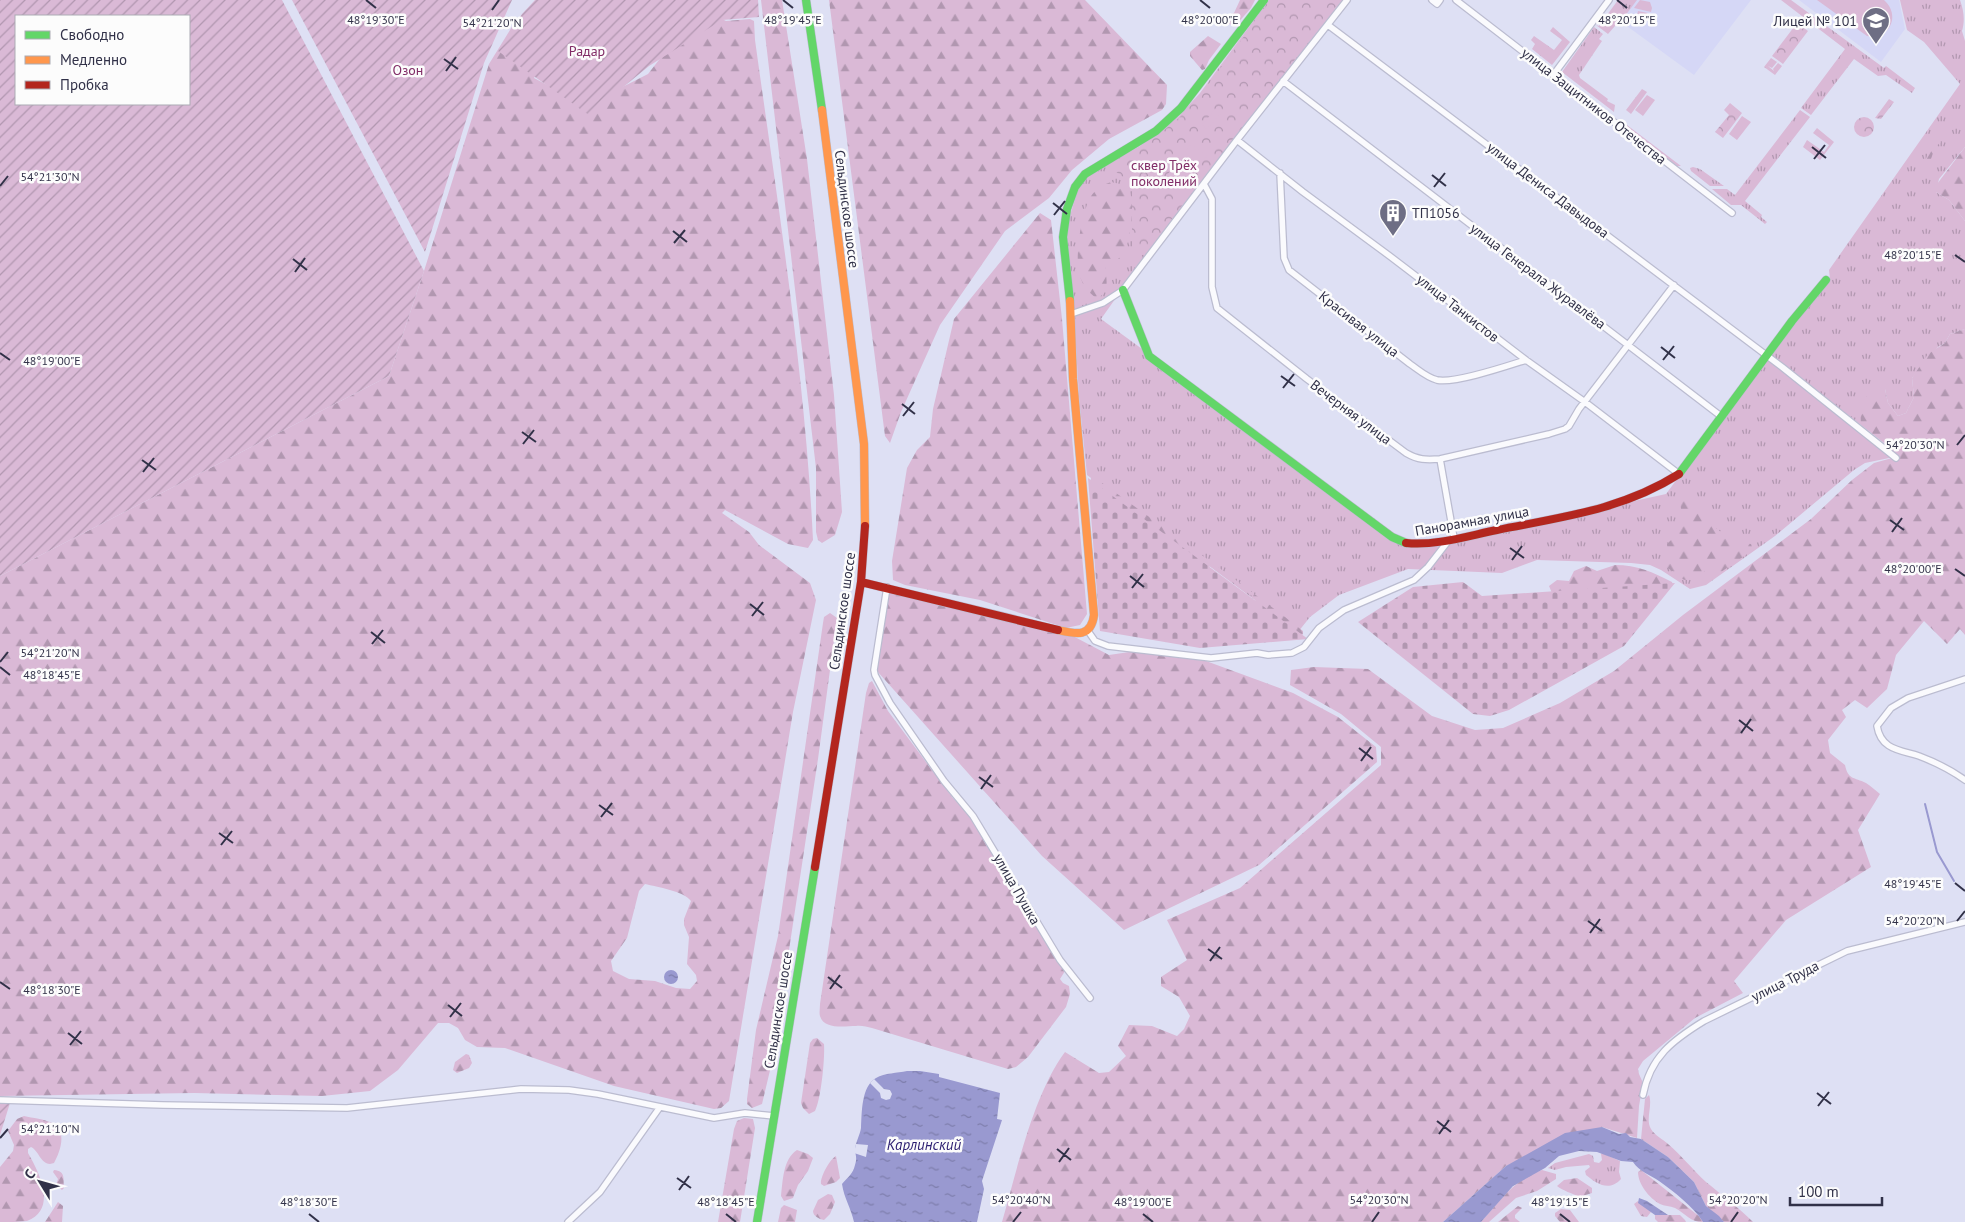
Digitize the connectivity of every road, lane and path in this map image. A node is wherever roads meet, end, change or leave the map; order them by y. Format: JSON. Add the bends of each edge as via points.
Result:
{"nodes":[{"id":1,"x":806,"y":0,"type":"edge"},
{"id":2,"x":1264,"y":0,"type":"edge"},
{"id":3,"x":1347,"y":0,"type":"edge"},
{"id":4,"x":1456,"y":0,"type":"edge"},
{"id":5,"x":1609,"y":0,"type":"edge"},
{"id":6,"x":1328,"y":25,"type":"junction"},
{"id":7,"x":1554,"y":74,"type":"junction"},
{"id":8,"x":1283,"y":81,"type":"junction"},
{"id":9,"x":1238,"y":140,"type":"junction"},
{"id":10,"x":1280,"y":173,"type":"junction"},
{"id":11,"x":1204,"y":184,"type":"junction"},
{"id":12,"x":1732,"y":213,"type":"dead end"},
{"id":13,"x":1826,"y":280,"type":"dead end"},
{"id":14,"x":1674,"y":285,"type":"junction"},
{"id":15,"x":1123,"y":290,"type":"junction"},
{"id":16,"x":1071,"y":314,"type":"junction"},
{"id":17,"x":1628,"y":345,"type":"junction"},
{"id":18,"x":1766,"y":355,"type":"junction"},
{"id":19,"x":1526,"y":360,"type":"junction"},
{"id":20,"x":1585,"y":402,"type":"junction"},
{"id":21,"x":1722,"y":417,"type":"junction"},
{"id":22,"x":1896,"y":458,"type":"dead end"},
{"id":23,"x":1440,"y":459,"type":"junction"},
{"id":24,"x":1679,"y":474,"type":"junction"},
{"id":25,"x":865,"y":494,"type":"junction"},
{"id":26,"x":874,"y":494,"type":"dead end"},
{"id":27,"x":1451,"y":539,"type":"junction"},
{"id":28,"x":861,"y":582,"type":"junction"},
{"id":29,"x":887,"y":587,"type":"junction"},
{"id":30,"x":1088,"y":631,"type":"junction"},
{"id":31,"x":1965,"y":679,"type":"edge"},
{"id":32,"x":1965,"y":780,"type":"edge"},
{"id":33,"x":1965,"y":922,"type":"edge"},
{"id":34,"x":1090,"y":998,"type":"dead end"},
{"id":35,"x":1644,"y":1095,"type":"dead end"},
{"id":36,"x":0,"y":1100,"type":"edge"},
{"id":37,"x":660,"y":1107,"type":"junction"},
{"id":38,"x":774,"y":1116,"type":"junction"},
{"id":39,"x":568,"y":1222,"type":"edge"},
{"id":40,"x":757,"y":1222,"type":"edge"}],
"edges":[{"from":1,"to":25,"type":"street","name":"Сельдинское шоссе","via":[[864,444]]},
{"from":2,"to":16,"type":"street","via":[[1182,108],[1150,134],[1090,170],[1075,186],[1067,209],[1063,237]]},
{"from":3,"to":6,"type":"street"},
{"from":4,"to":7,"type":"street","name":"улица Защитников Отечества"},
{"from":5,"to":7,"type":"street"},
{"from":6,"to":8,"type":"street"},
{"from":6,"to":14,"type":"street","name":"улица Дениса Давыдова"},
{"from":7,"to":12,"type":"street","name":"улица Защитников Отечества"},
{"from":8,"to":9,"type":"street"},
{"from":8,"to":17,"type":"street","name":"улица Генерала Журавлёва"},
{"from":9,"to":10,"type":"street","name":"улица Танкистов"},
{"from":9,"to":11,"type":"street"},
{"from":10,"to":19,"type":"street","name":"улица Танкистов"},
{"from":10,"to":19,"type":"street","name":"Красивая улица","via":[[1284,258],[1289,270],[1410,364],[1428,377],[1444,381]]},
{"from":11,"to":15,"type":"street"},
{"from":11,"to":23,"type":"street","name":"Вечерняя улица","via":[[1212,200],[1212,287],[1217,308],[1406,454],[1416,459]]},
{"from":13,"to":18,"type":"street","name":"Панорамная улица"},
{"from":14,"to":17,"type":"street","name":"Вечерняя улица"},
{"from":14,"to":18,"type":"street","name":"улица Дениса Давыдова"},
{"from":15,"to":16,"type":"street","via":[[1103,303]]},
{"from":15,"to":27,"type":"street","name":"Панорамная улица","via":[[1148,356],[1402,543]]},
{"from":16,"to":30,"type":"street","via":[[1073,379],[1094,616],[1094,623]]},
{"from":17,"to":20,"type":"street","name":"Вечерняя улица"},
{"from":17,"to":21,"type":"street","name":"улица Генерала Журавлёва"},
{"from":18,"to":21,"type":"street","name":"Панорамная улица"},
{"from":18,"to":22,"type":"street","name":"улица Дениса Давыдова"},
{"from":19,"to":20,"type":"street","name":"улица Танкистов"},
{"from":20,"to":23,"type":"street","name":"Вечерняя улица","via":[[1565,429]]},
{"from":20,"to":24,"type":"street","name":"улица Танкистов"},
{"from":21,"to":24,"type":"street","name":"Панорамная улица"},
{"from":23,"to":27,"type":"street"},
{"from":24,"to":27,"type":"street","name":"Панорамная улица","via":[[1640,496],[1597,510]]},
{"from":25,"to":26,"type":"street"},
{"from":25,"to":28,"type":"street","name":"Сельдинское шоссе"},
{"from":27,"to":30,"type":"street","via":[[1414,580],[1344,610],[1319,628],[1304,647],[1292,653],[1211,658],[1108,646],[1095,641]]},
{"from":28,"to":29,"type":"street"},
{"from":28,"to":38,"type":"street","name":"Сельдинское шоссе"},
{"from":29,"to":30,"type":"street","via":[[1074,634]]},
{"from":29,"to":34,"type":"street","name":"улица Пушка","via":[[875,675],[890,703],[944,781],[973,816],[1060,960]]},
{"from":31,"to":32,"type":"street","via":[[1908,698],[1891,708],[1877,726],[1880,738],[1890,747],[1950,770]]},
{"from":33,"to":35,"type":"street","name":"улица Труда","via":[[1847,951],[1704,1021],[1663,1050],[1648,1074]]},
{"from":36,"to":37,"type":"street","via":[[347,1108],[543,1088],[598,1094]]},
{"from":37,"to":38,"type":"street","via":[[714,1118],[745,1113]]},
{"from":37,"to":39,"type":"street","via":[[600,1192]]},
{"from":38,"to":40,"type":"street","name":"Сельдинское шоссе"}]}
